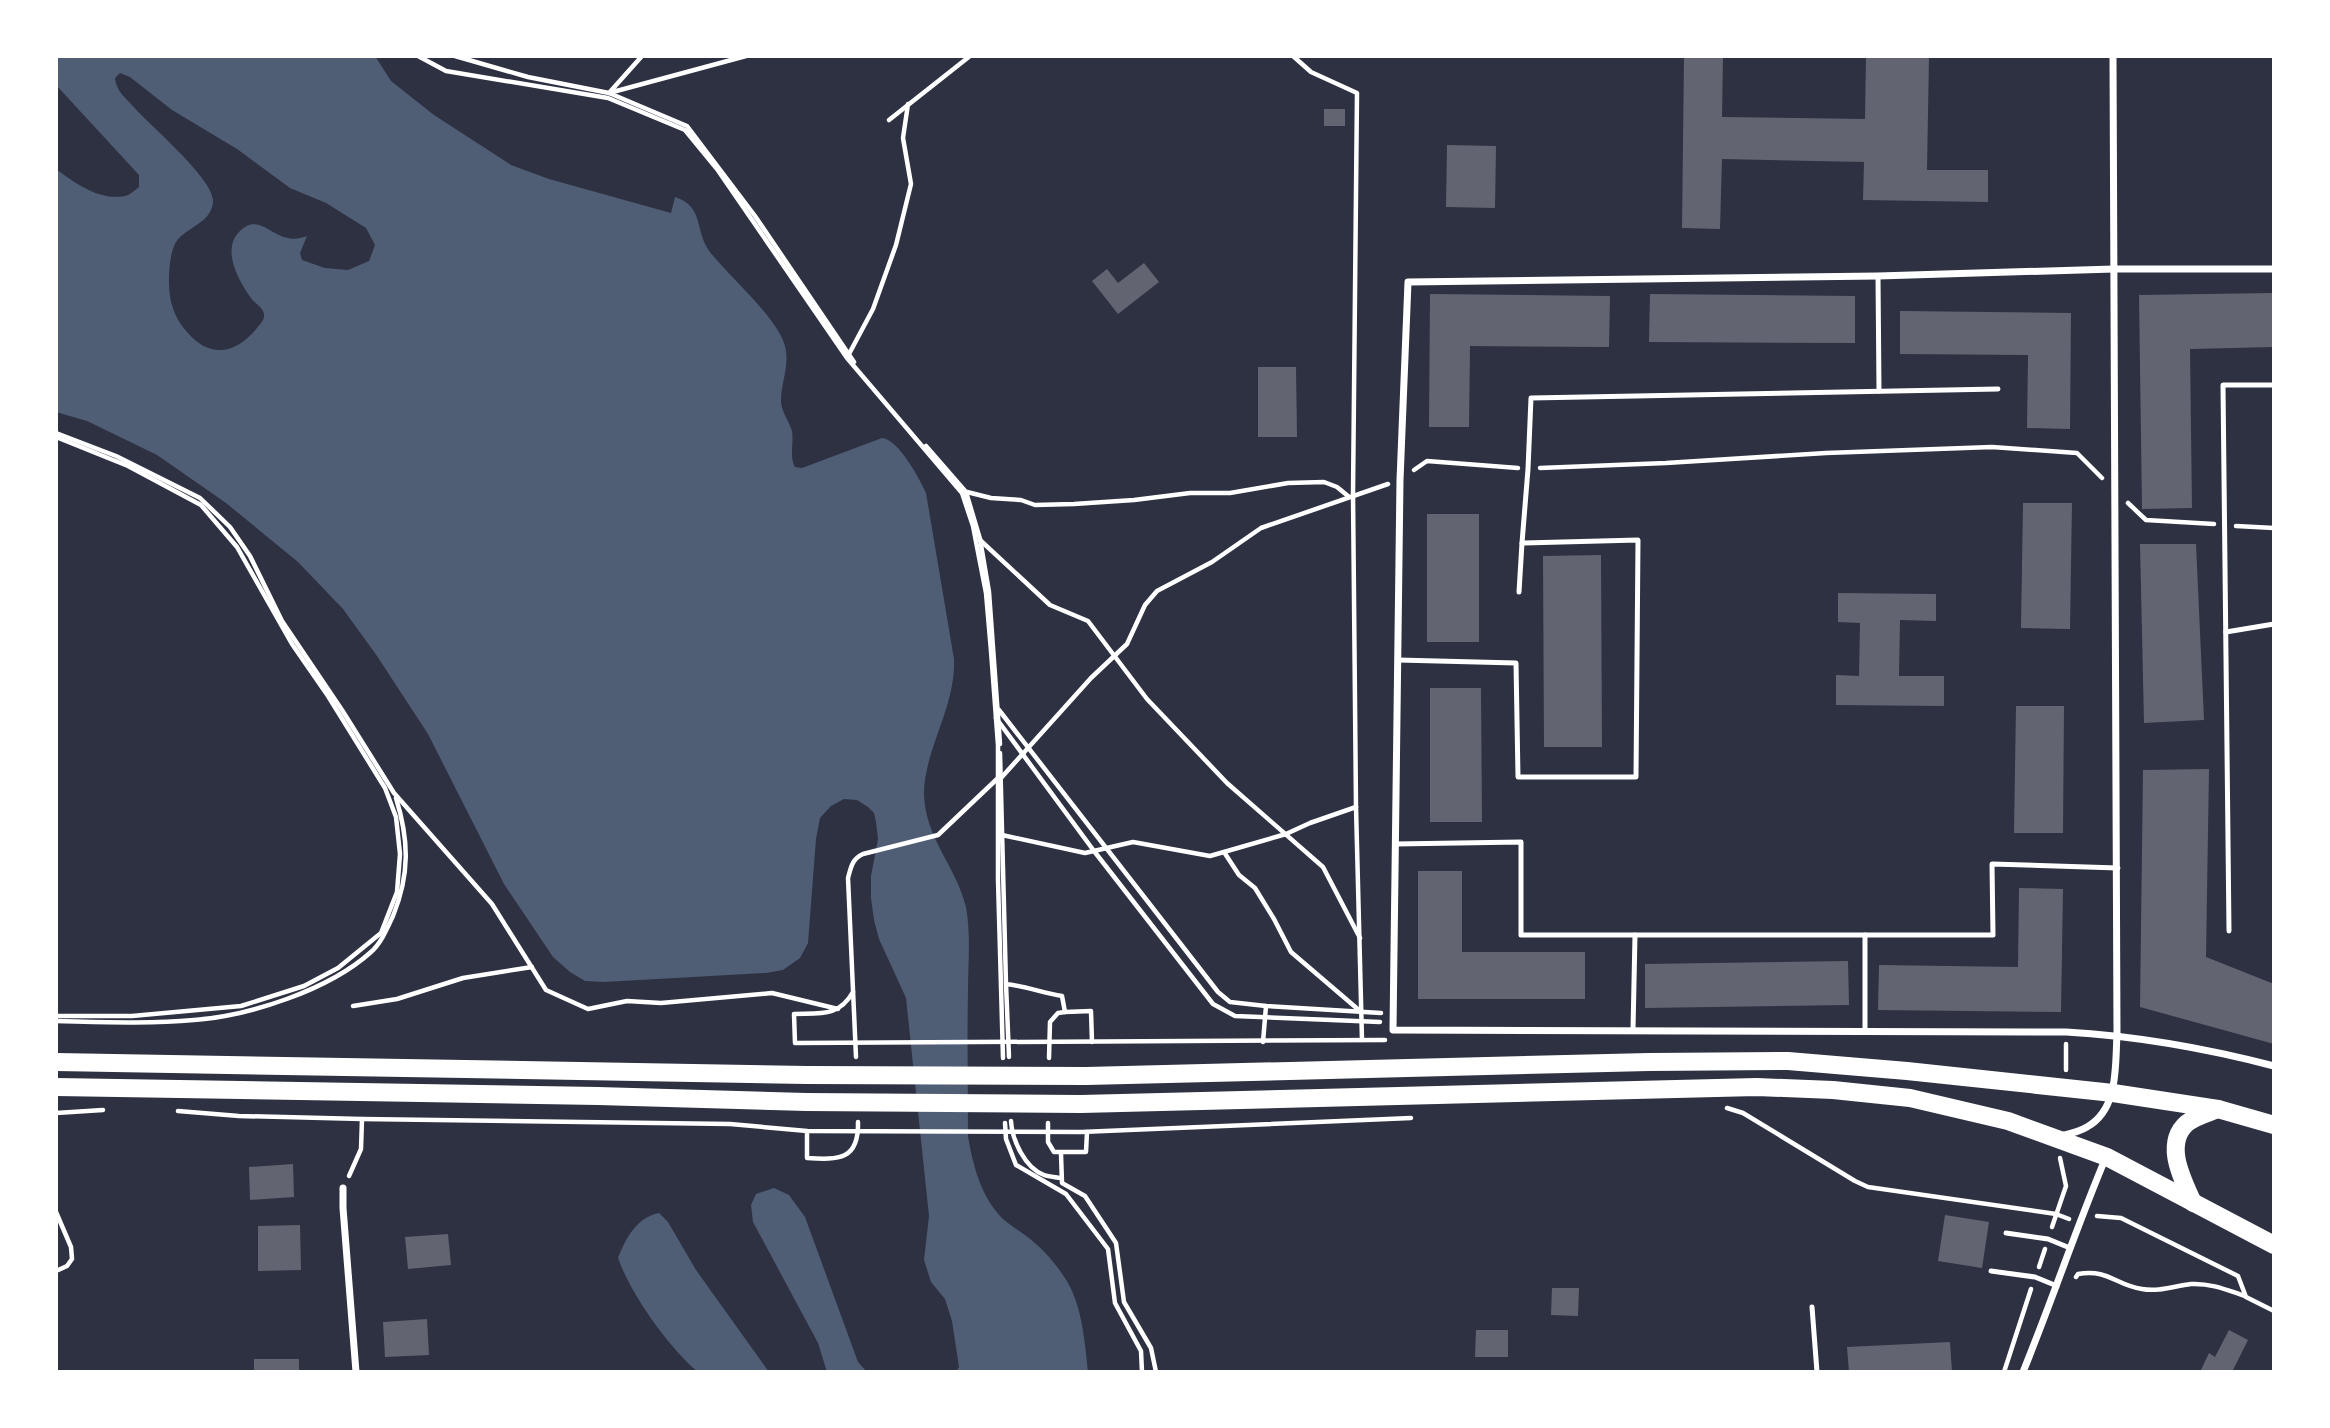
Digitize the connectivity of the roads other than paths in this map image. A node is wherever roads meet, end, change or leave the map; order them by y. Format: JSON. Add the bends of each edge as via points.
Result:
{"nodes":[{"id":1,"x":2113,"y":56,"type":"edge"},
{"id":2,"x":2274,"y":269,"type":"edge"},
{"id":3,"x":2115,"y":270,"type":"junction"},
{"id":4,"x":1878,"y":276,"type":"junction"},
{"id":5,"x":2274,"y":385,"type":"edge"},
{"id":6,"x":1998,"y":389,"type":"dead end"},
{"id":7,"x":1879,"y":391,"type":"junction"},
{"id":8,"x":1522,"y":543,"type":"junction"},
{"id":9,"x":1519,"y":592,"type":"dead end"},
{"id":10,"x":2274,"y":624,"type":"edge"},
{"id":11,"x":2226,"y":632,"type":"junction"},
{"id":12,"x":1398,"y":660,"type":"junction"},
{"id":13,"x":1395,"y":844,"type":"junction"},
{"id":14,"x":2118,"y":868,"type":"junction"},
{"id":15,"x":2229,"y":931,"type":"dead end"},
{"id":16,"x":1635,"y":935,"type":"junction"},
{"id":17,"x":1866,"y":935,"type":"junction"},
{"id":18,"x":1633,"y":1030,"type":"junction"},
{"id":19,"x":1865,"y":1032,"type":"junction"},
{"id":20,"x":2117,"y":1035,"type":"junction"},
{"id":21,"x":56,"y":1062,"type":"edge"},
{"id":22,"x":2274,"y":1066,"type":"edge"},
{"id":23,"x":56,"y":1087,"type":"edge"},
{"id":24,"x":2113,"y":1093,"type":"junction"},
{"id":25,"x":2218,"y":1109,"type":"junction"},
{"id":26,"x":2274,"y":1125,"type":"edge"},
{"id":27,"x":2057,"y":1138,"type":"junction"},
{"id":28,"x":2107,"y":1157,"type":"junction"},
{"id":29,"x":343,"y":1188,"type":"road end"},
{"id":30,"x":2193,"y":1202,"type":"junction"},
{"id":31,"x":2006,"y":1233,"type":"dead end"},
{"id":32,"x":2274,"y":1245,"type":"edge"},
{"id":33,"x":2070,"y":1248,"type":"junction"},
{"id":34,"x":1991,"y":1271,"type":"dead end"},
{"id":35,"x":2057,"y":1286,"type":"junction"},
{"id":36,"x":1812,"y":1307,"type":"dead end"},
{"id":37,"x":356,"y":1372,"type":"edge"},
{"id":38,"x":1817,"y":1372,"type":"edge"},
{"id":39,"x":2023,"y":1372,"type":"edge"}],
"edges":[{"from":1,"to":3,"type":"street"},
{"from":2,"to":3,"type":"street"},
{"from":3,"to":4,"type":"street"},
{"from":3,"to":14,"type":"street"},
{"from":4,"to":7,"type":"lane"},
{"from":4,"to":12,"type":"street","via":[[1408,282]]},
{"from":5,"to":11,"type":"lane","via":[[2223,385]]},
{"from":6,"to":7,"type":"lane"},
{"from":7,"to":8,"type":"lane","via":[[1531,398]]},
{"from":8,"to":9,"type":"lane"},
{"from":8,"to":12,"type":"lane","via":[[1638,540],[1636,777],[1518,777],[1516,663]]},
{"from":10,"to":11,"type":"lane"},
{"from":11,"to":15,"type":"lane"},
{"from":12,"to":13,"type":"street"},
{"from":13,"to":16,"type":"lane","via":[[1521,842],[1521,935]]},
{"from":13,"to":18,"type":"street","via":[[1393,1030]]},
{"from":14,"to":17,"type":"lane","via":[[1992,864],[1993,935]]},
{"from":14,"to":20,"type":"street"},
{"from":16,"to":17,"type":"lane"},
{"from":16,"to":18,"type":"lane"},
{"from":17,"to":19,"type":"lane"},
{"from":18,"to":19,"type":"street"},
{"from":19,"to":20,"type":"street"},
{"from":20,"to":22,"type":"street","via":[[2214,1050]]},
{"from":20,"to":24,"type":"street"},
{"from":21,"to":24,"type":"highway","via":[[1086,1076],[1788,1061]]},
{"from":23,"to":27,"type":"highway","via":[[1081,1104],[1757,1087],[1910,1098],[2008,1121]]},
{"from":24,"to":25,"type":"highway"},
{"from":24,"to":27,"type":"street","via":[[2096,1121]]},
{"from":25,"to":26,"type":"highway"},
{"from":25,"to":30,"type":"highway","via":[[2197,1117],[2179,1133],[2179,1170]]},
{"from":27,"to":28,"type":"highway"},
{"from":28,"to":30,"type":"highway"},
{"from":28,"to":33,"type":"street"},
{"from":29,"to":37,"type":"street"},
{"from":30,"to":32,"type":"highway"},
{"from":31,"to":33,"type":"lane","via":[[2048,1239]]},
{"from":33,"to":35,"type":"street"},
{"from":34,"to":35,"type":"lane","via":[[2035,1277]]},
{"from":35,"to":39,"type":"street"},
{"from":36,"to":38,"type":"lane"}]}
